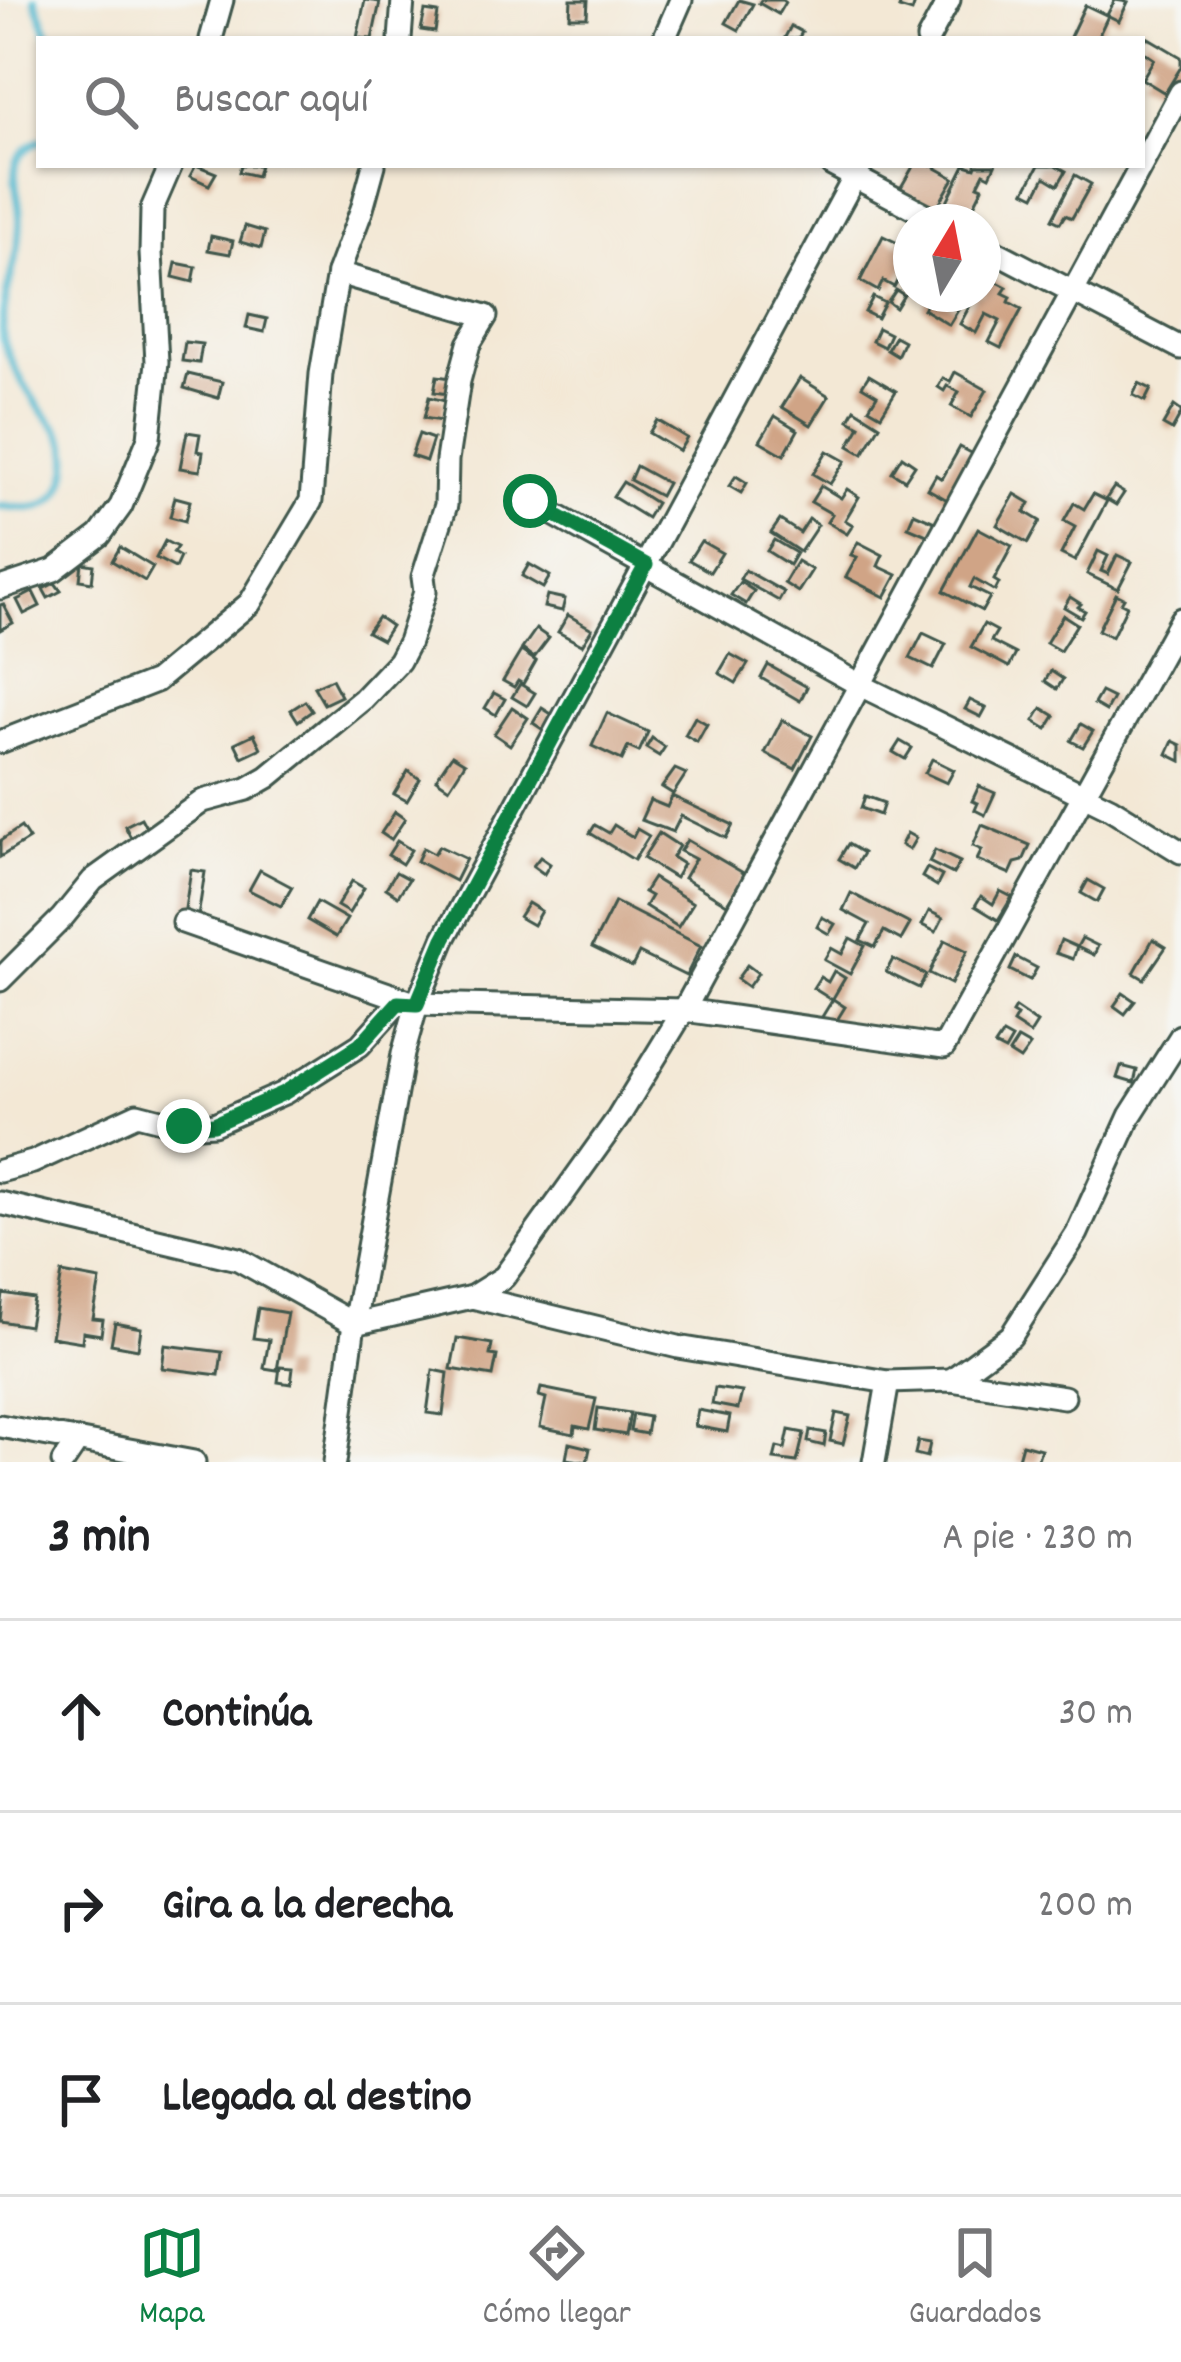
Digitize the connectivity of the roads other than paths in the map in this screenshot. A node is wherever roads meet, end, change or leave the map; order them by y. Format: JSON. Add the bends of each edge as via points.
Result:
{"nodes":[{"id":1,"x":222,"y":0,"type":"edge"},
{"id":2,"x":403,"y":0,"type":"edge"},
{"id":3,"x":681,"y":0,"type":"edge"},
{"id":4,"x":949,"y":0,"type":"edge"},
{"id":5,"x":213,"y":36,"type":"edge"},
{"id":6,"x":400,"y":36,"type":"edge"},
{"id":7,"x":665,"y":36,"type":"edge"},
{"id":8,"x":930,"y":36,"type":"edge"},
{"id":9,"x":1181,"y":92,"type":"edge"},
{"id":10,"x":1145,"y":160,"type":"edge"},
{"id":11,"x":170,"y":168,"type":"edge"},
{"id":12,"x":373,"y":168,"type":"edge"},
{"id":13,"x":1141,"y":168,"type":"edge"},
{"id":14,"x":858,"y":171,"type":"edge"},
{"id":15,"x":911,"y":204,"type":"edge"},
{"id":16,"x":1001,"y":254,"type":"edge"},
{"id":17,"x":338,"y":273,"type":"junction"},
{"id":18,"x":1075,"y":292,"type":"junction"},
{"id":19,"x":1181,"y":348,"type":"edge"},
{"id":20,"x":530,"y":501,"type":"dead end"},
{"id":21,"x":646,"y":565,"type":"junction"},
{"id":22,"x":0,"y":588,"type":"edge"},
{"id":23,"x":1181,"y":619,"type":"edge"},
{"id":24,"x":860,"y":685,"type":"junction"},
{"id":25,"x":0,"y":742,"type":"edge"},
{"id":26,"x":1085,"y":796,"type":"junction"},
{"id":27,"x":1181,"y":852,"type":"edge"},
{"id":28,"x":183,"y":922,"type":"dead end"},
{"id":29,"x":0,"y":980,"type":"edge"},
{"id":30,"x":417,"y":1004,"type":"junction"},
{"id":31,"x":684,"y":1010,"type":"junction"},
{"id":32,"x":1181,"y":1036,"type":"edge"},
{"id":33,"x":0,"y":1171,"type":"edge"},
{"id":34,"x":0,"y":1203,"type":"edge"},
{"id":35,"x":472,"y":1297,"type":"junction"},
{"id":36,"x":354,"y":1324,"type":"junction"},
{"id":37,"x":951,"y":1380,"type":"junction"},
{"id":38,"x":888,"y":1382,"type":"junction"},
{"id":39,"x":1064,"y":1397,"type":"dead end"},
{"id":40,"x":0,"y":1426,"type":"edge"},
{"id":41,"x":78,"y":1440,"type":"junction"},
{"id":42,"x":63,"y":1462,"type":"edge"},
{"id":43,"x":194,"y":1462,"type":"edge"},
{"id":44,"x":335,"y":1462,"type":"edge"},
{"id":45,"x":874,"y":1462,"type":"edge"}],
"edges":[{"from":1,"to":5,"type":"street"},
{"from":2,"to":6,"type":"street"},
{"from":3,"to":7,"type":"street"},
{"from":4,"to":8,"type":"street"},
{"from":9,"to":10,"type":"street"},
{"from":11,"to":22,"type":"street","via":[[152,209],[157,362],[149,439],[122,506],[100,535],[54,570]]},
{"from":12,"to":17,"type":"street"},
{"from":13,"to":18,"type":"street"},
{"from":14,"to":15,"type":"street"},
{"from":14,"to":21,"type":"street"},
{"from":16,"to":18,"type":"street"},
{"from":17,"to":25,"type":"street","via":[[311,501],[250,603],[156,681]]},
{"from":17,"to":29,"type":"street","via":[[486,316],[459,382],[446,505],[409,641],[363,699],[268,777],[203,801],[93,880]]},
{"from":18,"to":19,"type":"street"},
{"from":18,"to":24,"type":"street"},
{"from":20,"to":21,"type":"street"},
{"from":21,"to":24,"type":"street"},
{"from":21,"to":30,"type":"street","via":[[444,939]]},
{"from":23,"to":26,"type":"street"},
{"from":24,"to":26,"type":"street"},
{"from":24,"to":31,"type":"street"},
{"from":26,"to":27,"type":"street"},
{"from":26,"to":31,"type":"street","via":[[944,1047]]},
{"from":28,"to":30,"type":"street"},
{"from":30,"to":31,"type":"street"},
{"from":30,"to":33,"type":"street","via":[[398,1003],[360,1045],[284,1093],[214,1124],[137,1114]]},
{"from":30,"to":36,"type":"street"},
{"from":31,"to":35,"type":"street","via":[[504,1277]]},
{"from":32,"to":37,"type":"street","via":[[1130,1117],[1077,1233],[1010,1336]]},
{"from":34,"to":36,"type":"street","via":[[238,1259]]},
{"from":35,"to":36,"type":"street"},
{"from":35,"to":38,"type":"street","via":[[678,1347]]},
{"from":36,"to":44,"type":"street"},
{"from":37,"to":38,"type":"street"},
{"from":37,"to":39,"type":"street"},
{"from":38,"to":45,"type":"street"},
{"from":40,"to":41,"type":"street"},
{"from":41,"to":42,"type":"street"},
{"from":41,"to":43,"type":"street"}]}
